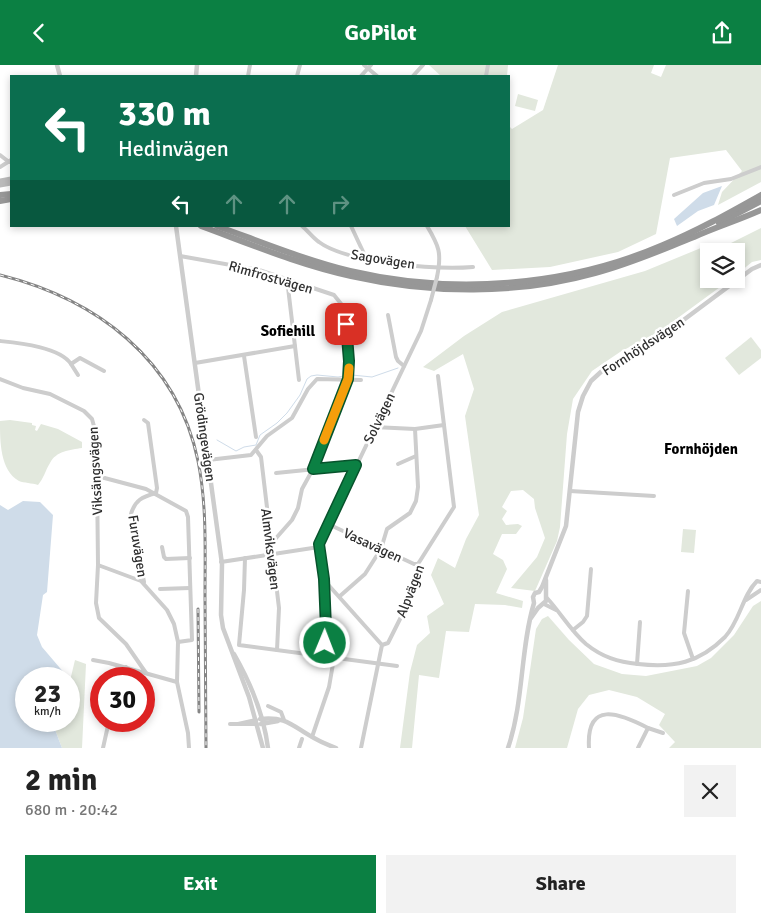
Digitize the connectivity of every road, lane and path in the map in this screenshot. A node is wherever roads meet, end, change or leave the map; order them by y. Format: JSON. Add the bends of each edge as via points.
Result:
{"nodes":[{"id":1,"x":423,"y":65,"type":"edge"},
{"id":2,"x":414,"y":75,"type":"edge"},
{"id":3,"x":0,"y":155,"type":"edge"},
{"id":4,"x":10,"y":161,"type":"edge"},
{"id":5,"x":0,"y":167,"type":"edge"},
{"id":6,"x":761,"y":167,"type":"edge"},
{"id":7,"x":761,"y":194,"type":"edge"},
{"id":8,"x":674,"y":195,"type":"dead end"},
{"id":9,"x":761,"y":201,"type":"edge"},
{"id":10,"x":761,"y":210,"type":"edge"},
{"id":11,"x":176,"y":227,"type":"edge"},
{"id":12,"x":204,"y":227,"type":"edge"},
{"id":13,"x":220,"y":227,"type":"edge"},
{"id":14,"x":303,"y":227,"type":"edge"},
{"id":15,"x":351,"y":227,"type":"edge"},
{"id":16,"x":428,"y":227,"type":"edge"},
{"id":17,"x":694,"y":237,"type":"junction"},
{"id":18,"x":180,"y":256,"type":"junction"},
{"id":19,"x":366,"y":259,"type":"junction"},
{"id":20,"x":761,"y":265,"type":"edge"},
{"id":21,"x":439,"y":267,"type":"junction"},
{"id":22,"x":473,"y":267,"type":"dead end"},
{"id":23,"x":287,"y":279,"type":"junction"},
{"id":24,"x":388,"y":315,"type":"dead end"},
{"id":25,"x":0,"y":341,"type":"edge"},
{"id":26,"x":295,"y":346,"type":"junction"},
{"id":27,"x":244,"y":356,"type":"junction"},
{"id":28,"x":195,"y":363,"type":"junction"},
{"id":29,"x":71,"y":364,"type":"junction"},
{"id":30,"x":404,"y":366,"type":"junction"},
{"id":31,"x":104,"y":371,"type":"dead end"},
{"id":32,"x":78,"y":375,"type":"dead end"},
{"id":33,"x":438,"y":376,"type":"dead end"},
{"id":34,"x":0,"y":379,"type":"edge"},
{"id":35,"x":348,"y":379,"type":"junction"},
{"id":36,"x":298,"y":380,"type":"dead end"},
{"id":37,"x":361,"y":381,"type":"dead end"},
{"id":38,"x":144,"y":420,"type":"dead end"},
{"id":39,"x":444,"y":425,"type":"junction"},
{"id":40,"x":374,"y":427,"type":"junction"},
{"id":41,"x":415,"y":429,"type":"junction"},
{"id":42,"x":256,"y":437,"type":"dead end"},
{"id":43,"x":256,"y":450,"type":"junction"},
{"id":44,"x":416,"y":456,"type":"junction"},
{"id":45,"x":208,"y":460,"type":"junction"},
{"id":46,"x":398,"y":464,"type":"dead end"},
{"id":47,"x":356,"y":465,"type":"junction"},
{"id":48,"x":313,"y":469,"type":"junction"},
{"id":49,"x":276,"y":473,"type":"dead end"},
{"id":50,"x":97,"y":476,"type":"junction"},
{"id":51,"x":570,"y":491,"type":"junction"},
{"id":52,"x":156,"y":493,"type":"junction"},
{"id":53,"x":654,"y":496,"type":"dead end"},
{"id":54,"x":328,"y":525,"type":"junction"},
{"id":55,"x":270,"y":545,"type":"junction"},
{"id":56,"x":162,"y":547,"type":"dead end"},
{"id":57,"x":318,"y":547,"type":"junction"},
{"id":58,"x":381,"y":549,"type":"junction"},
{"id":59,"x":272,"y":554,"type":"junction"},
{"id":60,"x":190,"y":558,"type":"junction"},
{"id":61,"x":244,"y":558,"type":"junction"},
{"id":62,"x":221,"y":562,"type":"junction"},
{"id":63,"x":418,"y":564,"type":"junction"},
{"id":64,"x":98,"y":565,"type":"junction"},
{"id":65,"x":591,"y":569,"type":"dead end"},
{"id":66,"x":547,"y":575,"type":"junction"},
{"id":67,"x":324,"y":579,"type":"junction"},
{"id":68,"x":761,"y":582,"type":"edge"},
{"id":69,"x":144,"y":584,"type":"junction"},
{"id":70,"x":190,"y":588,"type":"junction"},
{"id":71,"x":160,"y":589,"type":"dead end"},
{"id":72,"x":761,"y":590,"type":"edge"},
{"id":73,"x":688,"y":591,"type":"dead end"},
{"id":74,"x":539,"y":592,"type":"junction"},
{"id":75,"x":340,"y":596,"type":"junction"},
{"id":76,"x":546,"y":596,"type":"junction"},
{"id":77,"x":746,"y":600,"type":"junction"},
{"id":78,"x":534,"y":603,"type":"junction"},
{"id":79,"x":542,"y":605,"type":"junction"},
{"id":80,"x":560,"y":613,"type":"junction"},
{"id":81,"x":529,"y":622,"type":"junction"},
{"id":82,"x":640,"y":622,"type":"dead end"},
{"id":83,"x":573,"y":630,"type":"junction"},
{"id":84,"x":178,"y":642,"type":"junction"},
{"id":85,"x":382,"y":645,"type":"junction"},
{"id":86,"x":277,"y":650,"type":"junction"},
{"id":87,"x":324,"y":657,"type":"junction"},
{"id":88,"x":334,"y":658,"type":"junction"},
{"id":89,"x":693,"y":659,"type":"junction"},
{"id":90,"x":93,"y":660,"type":"dead end"},
{"id":91,"x":637,"y":664,"type":"junction"},
{"id":92,"x":377,"y":665,"type":"junction"},
{"id":93,"x":397,"y":666,"type":"dead end"},
{"id":94,"x":126,"y":667,"type":"edge"},
{"id":95,"x":142,"y":667,"type":"edge"},
{"id":96,"x":155,"y":676,"type":"edge"},
{"id":97,"x":177,"y":682,"type":"junction"},
{"id":98,"x":268,"y":707,"type":"dead end"},
{"id":99,"x":282,"y":720,"type":"junction"},
{"id":100,"x":260,"y":722,"type":"junction"},
{"id":101,"x":230,"y":724,"type":"dead end"},
{"id":102,"x":648,"y":728,"type":"junction"},
{"id":103,"x":107,"y":732,"type":"edge"},
{"id":104,"x":663,"y":733,"type":"dead end"},
{"id":105,"x":312,"y":737,"type":"junction"},
{"id":106,"x":302,"y":739,"type":"dead end"},
{"id":107,"x":103,"y":748,"type":"edge"},
{"id":108,"x":189,"y":748,"type":"edge"},
{"id":109,"x":264,"y":748,"type":"edge"},
{"id":110,"x":268,"y":748,"type":"edge"},
{"id":111,"x":299,"y":748,"type":"edge"},
{"id":112,"x":336,"y":748,"type":"edge"},
{"id":113,"x":361,"y":748,"type":"edge"},
{"id":114,"x":508,"y":748,"type":"edge"},
{"id":115,"x":589,"y":748,"type":"edge"},
{"id":116,"x":638,"y":748,"type":"edge"}],
"edges":[{"from":1,"to":2,"type":"street"},
{"from":3,"to":4,"type":"street"},
{"from":4,"to":5,"type":"street"},
{"from":6,"to":8,"type":"street"},
{"from":7,"to":13,"type":"highway","via":[[662,246],[556,277],[518,282],[479,284],[406,280],[351,271]]},
{"from":9,"to":17,"type":"highway"},
{"from":10,"to":17,"type":"highway"},
{"from":11,"to":18,"type":"street","name":"Grödingevägen"},
{"from":12,"to":17,"type":"highway","via":[[306,264],[350,276],[447,289],[518,287],[573,278],[630,263]]},
{"from":14,"to":19,"type":"street","name":"Sagovägen","via":[[320,243]]},
{"from":15,"to":19,"type":"street"},
{"from":16,"to":21,"type":"street","name":"Solvägen","via":[[438,244]]},
{"from":18,"to":23,"type":"street","name":"Rimfrostvägen"},
{"from":18,"to":28,"type":"street","name":"Grödingevägen"},
{"from":19,"to":21,"type":"street","name":"Sagovägen"},
{"from":20,"to":51,"type":"street","name":"Fornhöjdsvägen","via":[[662,336],[603,370],[592,381],[578,412]]},
{"from":21,"to":22,"type":"street","name":"Sagovägen"},
{"from":21,"to":30,"type":"street","name":"Solvägen","bridge":true,"via":[[421,331]]},
{"from":23,"to":26,"type":"street"},
{"from":23,"to":35,"type":"street","name":"Rimfrostvägen","via":[[334,295],[342,305]]},
{"from":24,"to":30,"type":"street","via":[[396,357]]},
{"from":25,"to":29,"type":"street","via":[[47,350],[68,359]]},
{"from":26,"to":27,"type":"street"},
{"from":26,"to":36,"type":"street"},
{"from":27,"to":28,"type":"street"},
{"from":27,"to":42,"type":"street"},
{"from":28,"to":45,"type":"street","name":"Grödingevägen"},
{"from":29,"to":31,"type":"street","via":[[80,359]]},
{"from":29,"to":32,"type":"street"},
{"from":30,"to":40,"type":"street","name":"Solvägen"},
{"from":33,"to":39,"type":"street","name":"Alpvägen"},
{"from":34,"to":50,"type":"street","name":"Viksängsvägen","via":[[50,394],[84,411],[92,419]]},
{"from":35,"to":37,"type":"street"},
{"from":35,"to":43,"type":"street","via":[[317,379],[313,382],[292,418],[267,435]]},
{"from":35,"to":48,"type":"street"},
{"from":38,"to":52,"type":"street","via":[[148,423],[153,451]]},
{"from":39,"to":41,"type":"street"},
{"from":39,"to":63,"type":"street","name":"Alpvägen","via":[[454,507]]},
{"from":40,"to":41,"type":"street"},
{"from":40,"to":47,"type":"street","name":"Solvägen"},
{"from":41,"to":44,"type":"street"},
{"from":43,"to":45,"type":"street","via":[[249,456]]},
{"from":43,"to":55,"type":"street","name":"Almviksvägen","via":[[260,457]]},
{"from":44,"to":46,"type":"street"},
{"from":44,"to":58,"type":"street","via":[[416,501],[410,513],[387,529]]},
{"from":45,"to":62,"type":"street","name":"Grödingevägen"},
{"from":47,"to":48,"type":"street"},
{"from":47,"to":54,"type":"street","name":"Solvägen"},
{"from":48,"to":49,"type":"street"},
{"from":48,"to":55,"type":"street","via":[[302,489],[292,520]]},
{"from":50,"to":52,"type":"street"},
{"from":50,"to":64,"type":"street","name":"Viksängsvägen"},
{"from":51,"to":53,"type":"street"},
{"from":51,"to":66,"type":"street","name":"Fornhöjdsvägen","via":[[566,526]]},
{"from":52,"to":60,"type":"street","via":[[186,511]]},
{"from":52,"to":69,"type":"street","name":"Furuvägen","via":[[143,496],[134,503],[131,514]]},
{"from":54,"to":57,"type":"street","name":"Solvägen"},
{"from":54,"to":58,"type":"street","name":"Vasavägen"},
{"from":55,"to":59,"type":"street","name":"Almviksvägen"},
{"from":56,"to":60,"type":"street","via":[[166,559]]},
{"from":57,"to":59,"type":"street"},
{"from":57,"to":67,"type":"street"},
{"from":58,"to":63,"type":"street","name":"Vasavägen"},
{"from":58,"to":75,"type":"street","via":[[365,574]]},
{"from":59,"to":61,"type":"street"},
{"from":59,"to":86,"type":"street","name":"Almviksvägen","via":[[279,608]]},
{"from":60,"to":70,"type":"street"},
{"from":61,"to":62,"type":"street"},
{"from":61,"to":86,"type":"street","via":[[239,645]]},
{"from":62,"to":100,"type":"street","name":"Grödingevägen","via":[[223,628]]},
{"from":63,"to":85,"type":"street","name":"Alpvägen","via":[[404,609],[388,643]]},
{"from":64,"to":69,"type":"street"},
{"from":64,"to":95,"type":"street","name":"Viksängsvägen","via":[[96,603],[99,618],[126,644]]},
{"from":65,"to":83,"type":"street","via":[[587,616]]},
{"from":66,"to":74,"type":"street","name":"Fornhöjdsvägen"},
{"from":66,"to":76,"type":"street","name":"Fornhöjdsvägen"},
{"from":67,"to":75,"type":"street"},
{"from":67,"to":87,"type":"street"},
{"from":68,"to":77,"type":"street","via":[[756,581]]},
{"from":69,"to":84,"type":"street","via":[[167,609]]},
{"from":70,"to":71,"type":"street"},
{"from":70,"to":84,"type":"street","via":[[192,640]]},
{"from":72,"to":77,"type":"street"},
{"from":73,"to":89,"type":"street","via":[[684,633]]},
{"from":74,"to":76,"type":"street"},
{"from":74,"to":78,"type":"street","name":"Fornhöjdsvägen","via":[[533,597]]},
{"from":75,"to":85,"type":"street"},
{"from":76,"to":79,"type":"street","name":"Fornhöjdsvägen"},
{"from":76,"to":80,"type":"street"},
{"from":77,"to":89,"type":"street","via":[[727,635],[710,651]]},
{"from":78,"to":79,"type":"street"},
{"from":78,"to":81,"type":"street","name":"Fornhöjdsvägen"},
{"from":79,"to":80,"type":"street"},
{"from":79,"to":81,"type":"street","name":"Fornhöjdsvägen"},
{"from":80,"to":83,"type":"street"},
{"from":81,"to":114,"type":"street","name":"Fornhöjdsvägen","via":[[517,716]]},
{"from":82,"to":91,"type":"street"},
{"from":83,"to":91,"type":"street","via":[[600,654],[619,662]]},
{"from":84,"to":97,"type":"street"},
{"from":85,"to":92,"type":"street","name":"Alpvägen"},
{"from":86,"to":87,"type":"street"},
{"from":87,"to":88,"type":"street"},
{"from":88,"to":92,"type":"street"},
{"from":88,"to":105,"type":"street","via":[[329,687]]},
{"from":89,"to":91,"type":"street","via":[[662,667]]},
{"from":90,"to":94,"type":"street"},
{"from":92,"to":93,"type":"street"},
{"from":92,"to":113,"type":"street","name":"Alpvägen"},
{"from":96,"to":97,"type":"street"},
{"from":97,"to":108,"type":"street"},
{"from":98,"to":99,"type":"street","via":[[281,713]]},
{"from":99,"to":100,"type":"street"},
{"from":99,"to":105,"type":"street"},
{"from":100,"to":101,"type":"street"},
{"from":100,"to":109,"type":"street"},
{"from":100,"to":110,"type":"street"},
{"from":102,"to":104,"type":"street"},
{"from":102,"to":115,"type":"street","via":[[612,713],[601,715],[591,724]]},
{"from":102,"to":116,"type":"street"},
{"from":103,"to":107,"type":"street"},
{"from":105,"to":112,"type":"street"},
{"from":106,"to":111,"type":"street"}]}
